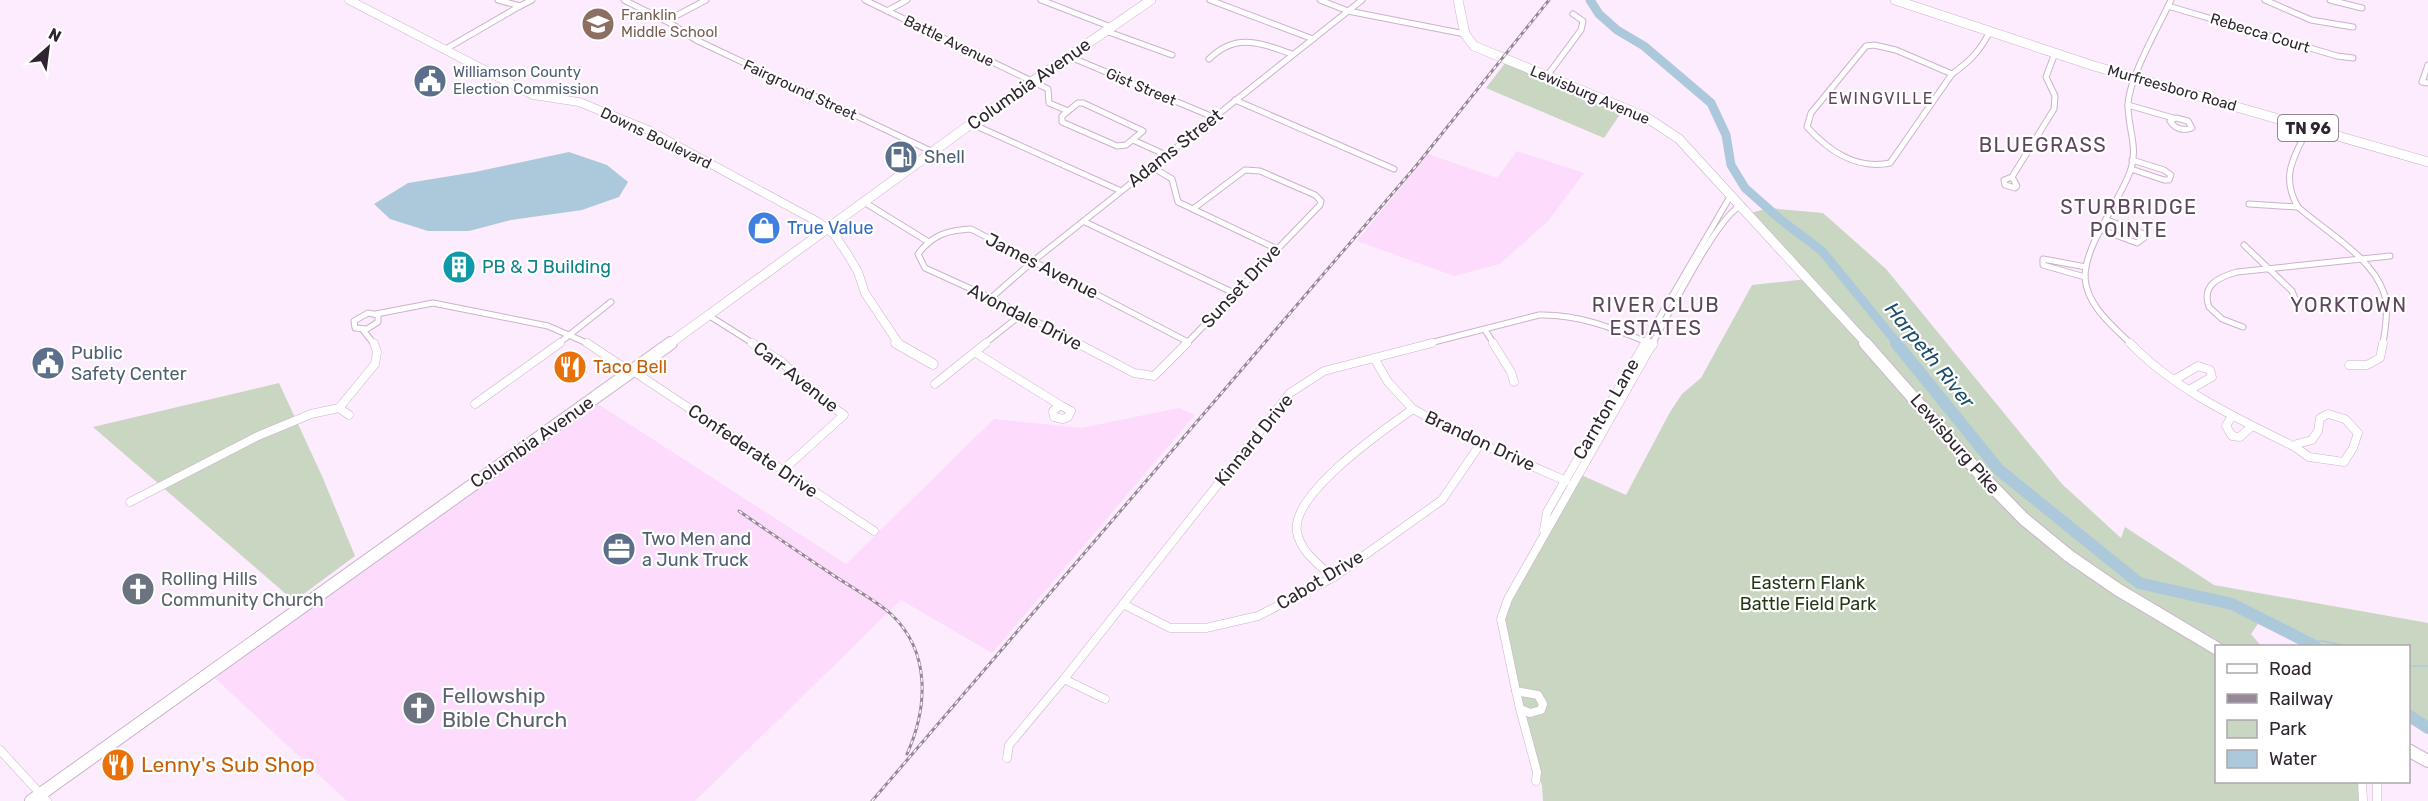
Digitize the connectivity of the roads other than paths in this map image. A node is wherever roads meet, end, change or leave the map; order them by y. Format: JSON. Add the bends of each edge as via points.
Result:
{"nodes":[{"id":1,"x":349,"y":0,"type":"edge"},
{"id":2,"x":498,"y":0,"type":"edge"},
{"id":3,"x":532,"y":0,"type":"edge"},
{"id":4,"x":624,"y":0,"type":"edge"},
{"id":5,"x":706,"y":0,"type":"edge"},
{"id":6,"x":865,"y":0,"type":"edge"},
{"id":7,"x":907,"y":0,"type":"edge"},
{"id":8,"x":1041,"y":0,"type":"edge"},
{"id":9,"x":1151,"y":0,"type":"edge"},
{"id":10,"x":1210,"y":0,"type":"edge"},
{"id":11,"x":1320,"y":0,"type":"edge"},
{"id":12,"x":1362,"y":0,"type":"edge"},
{"id":13,"x":1458,"y":0,"type":"edge"},
{"id":14,"x":1896,"y":0,"type":"edge"},
{"id":15,"x":1907,"y":0,"type":"edge"},
{"id":16,"x":2265,"y":0,"type":"edge"},
{"id":17,"x":2330,"y":0,"type":"edge"},
{"id":18,"x":1221,"y":2,"type":"edge"},
{"id":19,"x":2169,"y":3,"type":"edge"},
{"id":20,"x":520,"y":6,"type":"junction"},
{"id":21,"x":1918,"y":8,"type":"junction"},
{"id":22,"x":2361,"y":8,"type":"dead end"},
{"id":23,"x":888,"y":11,"type":"junction"},
{"id":24,"x":1348,"y":11,"type":"junction"},
{"id":25,"x":1574,"y":14,"type":"dead end"},
{"id":26,"x":670,"y":23,"type":"junction"},
{"id":27,"x":2353,"y":27,"type":"dead end"},
{"id":28,"x":1108,"y":29,"type":"junction"},
{"id":29,"x":1989,"y":33,"type":"junction"},
{"id":30,"x":1465,"y":34,"type":"junction"},
{"id":31,"x":1313,"y":39,"type":"junction"},
{"id":32,"x":444,"y":50,"type":"junction"},
{"id":33,"x":2055,"y":53,"type":"junction"},
{"id":34,"x":1292,"y":54,"type":"junction"},
{"id":35,"x":1172,"y":55,"type":"dead end"},
{"id":36,"x":1068,"y":56,"type":"junction"},
{"id":37,"x":2353,"y":58,"type":"dead end"},
{"id":38,"x":1209,"y":59,"type":"dead end"},
{"id":39,"x":2428,"y":65,"type":"edge"},
{"id":40,"x":1952,"y":74,"type":"junction"},
{"id":41,"x":1547,"y":76,"type":"junction"},
{"id":42,"x":2135,"y":78,"type":"junction"},
{"id":43,"x":1033,"y":81,"type":"junction"},
{"id":44,"x":2428,"y":83,"type":"edge"},
{"id":45,"x":1235,"y":100,"type":"junction"},
{"id":46,"x":2128,"y":105,"type":"junction"},
{"id":47,"x":1068,"y":111,"type":"junction"},
{"id":48,"x":1213,"y":117,"type":"junction"},
{"id":49,"x":2173,"y":118,"type":"dead end"},
{"id":50,"x":972,"y":124,"type":"junction"},
{"id":51,"x":2308,"y":128,"type":"junction"},
{"id":52,"x":1133,"y":140,"type":"junction"},
{"id":53,"x":933,"y":152,"type":"junction"},
{"id":54,"x":1166,"y":155,"type":"junction"},
{"id":55,"x":2132,"y":160,"type":"junction"},
{"id":56,"x":2428,"y":162,"type":"edge"},
{"id":57,"x":1152,"y":166,"type":"junction"},
{"id":58,"x":1394,"y":169,"type":"dead end"},
{"id":59,"x":2131,"y":169,"type":"junction"},
{"id":60,"x":2012,"y":177,"type":"dead end"},
{"id":61,"x":1121,"y":191,"type":"junction"},
{"id":62,"x":1731,"y":195,"type":"junction"},
{"id":63,"x":864,"y":202,"type":"junction"},
{"id":64,"x":2249,"y":204,"type":"dead end"},
{"id":65,"x":1740,"y":206,"type":"junction"},
{"id":66,"x":2298,"y":207,"type":"junction"},
{"id":67,"x":1193,"y":209,"type":"junction"},
{"id":68,"x":2107,"y":220,"type":"junction"},
{"id":69,"x":1085,"y":222,"type":"junction"},
{"id":70,"x":828,"y":229,"type":"junction"},
{"id":71,"x":2102,"y":230,"type":"junction"},
{"id":72,"x":927,"y":241,"type":"junction"},
{"id":73,"x":2244,"y":245,"type":"dead end"},
{"id":74,"x":1275,"y":248,"type":"junction"},
{"id":75,"x":2390,"y":256,"type":"dead end"},
{"id":76,"x":2358,"y":260,"type":"junction"},
{"id":77,"x":1032,"y":262,"type":"junction"},
{"id":78,"x":2086,"y":267,"type":"junction"},
{"id":79,"x":2269,"y":270,"type":"junction"},
{"id":80,"x":2085,"y":277,"type":"junction"},
{"id":81,"x":1234,"y":294,"type":"junction"},
{"id":82,"x":991,"y":298,"type":"junction"},
{"id":83,"x":2296,"y":300,"type":"dead end"},
{"id":84,"x":611,"y":302,"type":"dead end"},
{"id":85,"x":394,"y":311,"type":"junction"},
{"id":86,"x":376,"y":314,"type":"junction"},
{"id":87,"x":1022,"y":314,"type":"junction"},
{"id":88,"x":708,"y":315,"type":"junction"},
{"id":89,"x":377,"y":323,"type":"junction"},
{"id":90,"x":2242,"y":327,"type":"dead end"},
{"id":91,"x":363,"y":330,"type":"junction"},
{"id":92,"x":1485,"y":330,"type":"junction"},
{"id":93,"x":571,"y":335,"type":"junction"},
{"id":94,"x":372,"y":339,"type":"junction"},
{"id":95,"x":1190,"y":342,"type":"junction"},
{"id":96,"x":1649,"y":343,"type":"junction"},
{"id":97,"x":976,"y":352,"type":"junction"},
{"id":98,"x":1374,"y":358,"type":"junction"},
{"id":99,"x":933,"y":364,"type":"dead end"},
{"id":100,"x":2349,"y":365,"type":"dead end"},
{"id":101,"x":632,"y":372,"type":"junction"},
{"id":102,"x":1154,"y":376,"type":"joint"},
{"id":103,"x":2174,"y":380,"type":"junction"},
{"id":104,"x":1514,"y":382,"type":"dead end"},
{"id":105,"x":935,"y":384,"type":"dead end"},
{"id":106,"x":2189,"y":390,"type":"junction"},
{"id":107,"x":475,"y":404,"type":"dead end"},
{"id":108,"x":1060,"y":405,"type":"dead end"},
{"id":109,"x":339,"y":408,"type":"junction"},
{"id":110,"x":1413,"y":409,"type":"junction"},
{"id":111,"x":349,"y":415,"type":"dead end"},
{"id":112,"x":2232,"y":416,"type":"junction"},
{"id":113,"x":2252,"y":426,"type":"junction"},
{"id":114,"x":1481,"y":443,"type":"junction"},
{"id":115,"x":2295,"y":447,"type":"junction"},
{"id":116,"x":783,"y":470,"type":"junction"},
{"id":117,"x":1564,"y":480,"type":"junction"},
{"id":118,"x":1574,"y":484,"type":"junction"},
{"id":119,"x":129,"y":502,"type":"dead end"},
{"id":120,"x":874,"y":531,"type":"dead end"},
{"id":121,"x":1544,"y":532,"type":"junction"},
{"id":122,"x":1334,"y":577,"type":"junction"},
{"id":123,"x":1123,"y":604,"type":"junction"},
{"id":124,"x":2215,"y":647,"type":"edge"},
{"id":125,"x":1064,"y":679,"type":"junction"},
{"id":126,"x":1516,"y":691,"type":"junction"},
{"id":127,"x":1105,"y":699,"type":"dead end"},
{"id":128,"x":1520,"y":710,"type":"junction"},
{"id":129,"x":0,"y":750,"type":"edge"},
{"id":130,"x":2410,"y":751,"type":"edge"},
{"id":131,"x":1007,"y":758,"type":"dead end"},
{"id":132,"x":2428,"y":761,"type":"edge"},
{"id":133,"x":1536,"y":781,"type":"dead end"},
{"id":134,"x":2362,"y":783,"type":"edge"},
{"id":135,"x":2377,"y":783,"type":"edge"},
{"id":136,"x":39,"y":799,"type":"edge"},
{"id":137,"x":2363,"y":801,"type":"edge"},
{"id":138,"x":2377,"y":801,"type":"edge"}],
"edges":[{"from":1,"to":32,"type":"street","name":"Downs Boulevard"},
{"from":2,"to":20,"type":"street"},
{"from":3,"to":20,"type":"street"},
{"from":4,"to":26,"type":"street"},
{"from":5,"to":26,"type":"street","via":[[670,19]]},
{"from":6,"to":23,"type":"street","name":"Battle Avenue"},
{"from":7,"to":23,"type":"street"},
{"from":8,"to":28,"type":"street"},
{"from":9,"to":28,"type":"main road","name":"Columbia Avenue"},
{"from":10,"to":18,"type":"street"},
{"from":11,"to":24,"type":"street"},
{"from":12,"to":24,"type":"street","name":"Adams Street"},
{"from":13,"to":30,"type":"main road"},
{"from":14,"to":21,"type":"main road","name":"Murfreesboro Road","number":"TN 96"},
{"from":15,"to":21,"type":"street","name":"Murfreesboro Road"},
{"from":16,"to":27,"type":"street","via":[[2311,20]]},
{"from":17,"to":22,"type":"street"},
{"from":18,"to":31,"type":"street"},
{"from":19,"to":37,"type":"street","name":"Rebecca Court"},
{"from":19,"to":42,"type":"street"},
{"from":20,"to":32,"type":"street"},
{"from":21,"to":29,"type":"main road","name":"Murfreesboro Road","number":"TN 96"},
{"from":23,"to":43,"type":"street","name":"Battle Avenue"},
{"from":24,"to":30,"type":"street"},
{"from":24,"to":31,"type":"street","name":"Adams Street"},
{"from":25,"to":41,"type":"street","via":[[1583,21],[1581,30]]},
{"from":26,"to":53,"type":"street","name":"Fairground Street","via":[[696,40]]},
{"from":28,"to":35,"type":"street"},
{"from":28,"to":36,"type":"main road","name":"Columbia Avenue"},
{"from":29,"to":33,"type":"main road","name":"Murfreesboro Road","number":"TN 96"},
{"from":29,"to":40,"type":"street","via":[[1970,61]]},
{"from":30,"to":41,"type":"main road","name":"Lewisburg Avenue","via":[[1474,46]]},
{"from":31,"to":34,"type":"street","name":"Adams Street"},
{"from":32,"to":70,"type":"street","name":"Downs Boulevard","via":[[532,95],[579,102],[648,130]]},
{"from":33,"to":42,"type":"main road","name":"Murfreesboro Road","number":"TN 96"},
{"from":33,"to":60,"type":"street","via":[[2046,77],[2055,96],[2054,109]]},
{"from":34,"to":38,"type":"street","via":[[1258,43],[1232,41]]},
{"from":34,"to":45,"type":"street","name":"Adams Street"},
{"from":36,"to":43,"type":"main road","name":"Columbia Avenue"},
{"from":36,"to":48,"type":"street","name":"Gist Street"},
{"from":39,"to":44,"type":"street","via":[[2422,82]]},
{"from":40,"to":40,"type":"street","via":[[1890,163],[1876,167],[1856,162],[1819,141],[1807,127],[1810,113],[1866,46],[1887,47]]},
{"from":41,"to":62,"type":"main road","name":"Lewisburg Avenue","via":[[1665,128]]},
{"from":42,"to":46,"type":"street"},
{"from":42,"to":51,"type":"main road","name":"Murfreesboro Road","number":"TN 96"},
{"from":43,"to":47,"type":"street","via":[[1048,90],[1049,104]]},
{"from":43,"to":50,"type":"main road","name":"Columbia Avenue"},
{"from":45,"to":48,"type":"street","name":"Adams Street"},
{"from":45,"to":58,"type":"street"},
{"from":46,"to":49,"type":"street"},
{"from":46,"to":55,"type":"street","via":[[2134,146]]},
{"from":47,"to":52,"type":"street","via":[[1062,122],[1117,146]]},
{"from":47,"to":52,"type":"street","via":[[1083,104],[1142,129]]},
{"from":48,"to":54,"type":"street","name":"Adams Street"},
{"from":50,"to":53,"type":"main road","name":"Columbia Avenue"},
{"from":50,"to":61,"type":"street"},
{"from":51,"to":56,"type":"main road","name":"Murfreesboro Road","number":"TN 96"},
{"from":51,"to":66,"type":"street","via":[[2287,179],[2290,196]]},
{"from":52,"to":54,"type":"street"},
{"from":53,"to":63,"type":"main road","name":"Columbia Avenue"},
{"from":54,"to":57,"type":"street","name":"Adams Street"},
{"from":55,"to":59,"type":"street"},
{"from":55,"to":59,"type":"street","via":[[2171,175],[2164,180]]},
{"from":57,"to":61,"type":"street","name":"Adams Street"},
{"from":57,"to":67,"type":"street","via":[[1168,174],[1178,185],[1178,202]]},
{"from":59,"to":68,"type":"street"},
{"from":61,"to":69,"type":"street","name":"Adams Street"},
{"from":62,"to":65,"type":"main road","name":"Lewisburg Pike"},
{"from":62,"to":96,"type":"street","name":"Carnton Lane"},
{"from":63,"to":70,"type":"main road","name":"Columbia Avenue"},
{"from":63,"to":72,"type":"street"},
{"from":64,"to":66,"type":"street"},
{"from":65,"to":96,"type":"street","name":"Carnton Lane","via":[[1721,224]]},
{"from":65,"to":124,"type":"main road","name":"Lewisburg Pike","via":[[1920,403],[1974,469],[2024,519],[2121,591]]},
{"from":66,"to":76,"type":"street"},
{"from":67,"to":74,"type":"street"},
{"from":67,"to":74,"type":"street","name":"Sunset Drive","via":[[1245,170],[1260,171],[1315,195],[1320,205]]},
{"from":68,"to":71,"type":"street"},
{"from":68,"to":71,"type":"street","via":[[2142,233],[2144,238],[2137,243]]},
{"from":69,"to":77,"type":"street","name":"Adams Street"},
{"from":69,"to":81,"type":"street"},
{"from":70,"to":88,"type":"main road","name":"Columbia Avenue"},
{"from":70,"to":99,"type":"street","via":[[853,264],[865,293],[896,343]]},
{"from":71,"to":78,"type":"street"},
{"from":72,"to":77,"type":"street","name":"James Avenue","via":[[947,230],[971,229]]},
{"from":72,"to":82,"type":"street","name":"Avondale Drive","via":[[918,254],[925,268]]},
{"from":73,"to":79,"type":"street"},
{"from":74,"to":81,"type":"street","name":"Sunset Drive"},
{"from":75,"to":76,"type":"street"},
{"from":76,"to":79,"type":"street"},
{"from":76,"to":100,"type":"street","via":[[2376,279],[2386,301],[2382,351],[2375,363]]},
{"from":77,"to":82,"type":"street","name":"Adams Street"},
{"from":77,"to":95,"type":"street","name":"James Avenue"},
{"from":78,"to":80,"type":"street"},
{"from":78,"to":80,"type":"street","via":[[2043,259],[2043,265],[2051,269]]},
{"from":79,"to":83,"type":"street","via":[[2292,291]]},
{"from":79,"to":90,"type":"street","via":[[2237,272],[2219,278],[2206,294],[2212,311]]},
{"from":80,"to":103,"type":"street","via":[[2089,295],[2099,311],[2146,360]]},
{"from":81,"to":95,"type":"street","name":"Sunset Drive"},
{"from":82,"to":87,"type":"street","name":"Avondale Drive"},
{"from":84,"to":93,"type":"street"},
{"from":85,"to":86,"type":"street","name":"Confederate Drive"},
{"from":85,"to":89,"type":"street","name":"Confederate Drive"},
{"from":85,"to":93,"type":"street","name":"Confederate Drive","via":[[433,303],[548,326]]},
{"from":86,"to":89,"type":"street","via":[[380,317]]},
{"from":86,"to":91,"type":"street","via":[[354,321],[356,328]]},
{"from":87,"to":97,"type":"street"},
{"from":87,"to":102,"type":"street","name":"Avondale Drive","via":[[1134,373]]},
{"from":88,"to":101,"type":"main road","name":"Columbia Avenue"},
{"from":88,"to":116,"type":"street","name":"Carr Avenue","via":[[782,362],[814,394],[844,415]]},
{"from":89,"to":91,"type":"street","name":"Confederate Drive"},
{"from":89,"to":94,"type":"street"},
{"from":91,"to":94,"type":"street"},
{"from":92,"to":96,"type":"street","name":"Kinnard Drive","via":[[1554,314],[1600,322]]},
{"from":92,"to":98,"type":"street","name":"Kinnard Drive"},
{"from":92,"to":104,"type":"street","via":[[1512,372]]},
{"from":93,"to":101,"type":"street","name":"Confederate Drive"},
{"from":93,"to":107,"type":"street"},
{"from":94,"to":109,"type":"street","via":[[377,352],[375,364]]},
{"from":95,"to":102,"type":"street","name":"Sunset Drive"},
{"from":96,"to":117,"type":"street","name":"Carnton Lane"},
{"from":96,"to":118,"type":"street","name":"Carnton Lane"},
{"from":97,"to":105,"type":"street"},
{"from":97,"to":108,"type":"street"},
{"from":98,"to":110,"type":"street","name":"Brandon Drive","via":[[1388,382]]},
{"from":98,"to":123,"type":"street","name":"Kinnard Drive","via":[[1324,371],[1290,393]]},
{"from":101,"to":116,"type":"street","name":"Confederate Drive"},
{"from":101,"to":136,"type":"main road","name":"Columbia Avenue"},
{"from":103,"to":106,"type":"street"},
{"from":103,"to":106,"type":"street","via":[[2198,366],[2210,370],[2212,376]]},
{"from":106,"to":112,"type":"street"},
{"from":109,"to":111,"type":"street"},
{"from":109,"to":119,"type":"street","via":[[311,414],[258,436]]},
{"from":110,"to":114,"type":"street","name":"Brandon Drive"},
{"from":110,"to":122,"type":"street","via":[[1360,447],[1307,500],[1298,517],[1297,533],[1314,563]]},
{"from":112,"to":113,"type":"street"},
{"from":112,"to":113,"type":"street","via":[[2226,426],[2232,436],[2240,437]]},
{"from":113,"to":115,"type":"street"},
{"from":114,"to":117,"type":"street","name":"Brandon Drive"},
{"from":114,"to":122,"type":"street","name":"Cabot Drive","via":[[1442,500]]},
{"from":115,"to":115,"type":"street","via":[[2312,440],[2320,418],[2328,414],[2345,419],[2358,433],[2344,462],[2309,457]]},
{"from":116,"to":120,"type":"street","name":"Confederate Drive"},
{"from":117,"to":118,"type":"street","name":"Brandon Drive"},
{"from":117,"to":121,"type":"street","name":"Carnton Lane","via":[[1547,512]]},
{"from":118,"to":121,"type":"street","name":"Carnton Lane"},
{"from":121,"to":126,"type":"street","name":"Carnton Lane","via":[[1500,619]]},
{"from":122,"to":123,"type":"street","name":"Cabot Drive","via":[[1258,616],[1206,628],[1170,628]]},
{"from":123,"to":125,"type":"street","name":"Kinnard Drive"},
{"from":125,"to":127,"type":"street"},
{"from":125,"to":131,"type":"street","name":"Kinnard Drive","via":[[1009,745]]},
{"from":126,"to":128,"type":"street","name":"Carnton Lane"},
{"from":126,"to":128,"type":"street","via":[[1538,695],[1543,704],[1536,713]]},
{"from":128,"to":133,"type":"street","name":"Carnton Lane"},
{"from":129,"to":136,"type":"street"},
{"from":130,"to":132,"type":"main road"},
{"from":134,"to":137,"type":"street"},
{"from":135,"to":138,"type":"street"}]}
